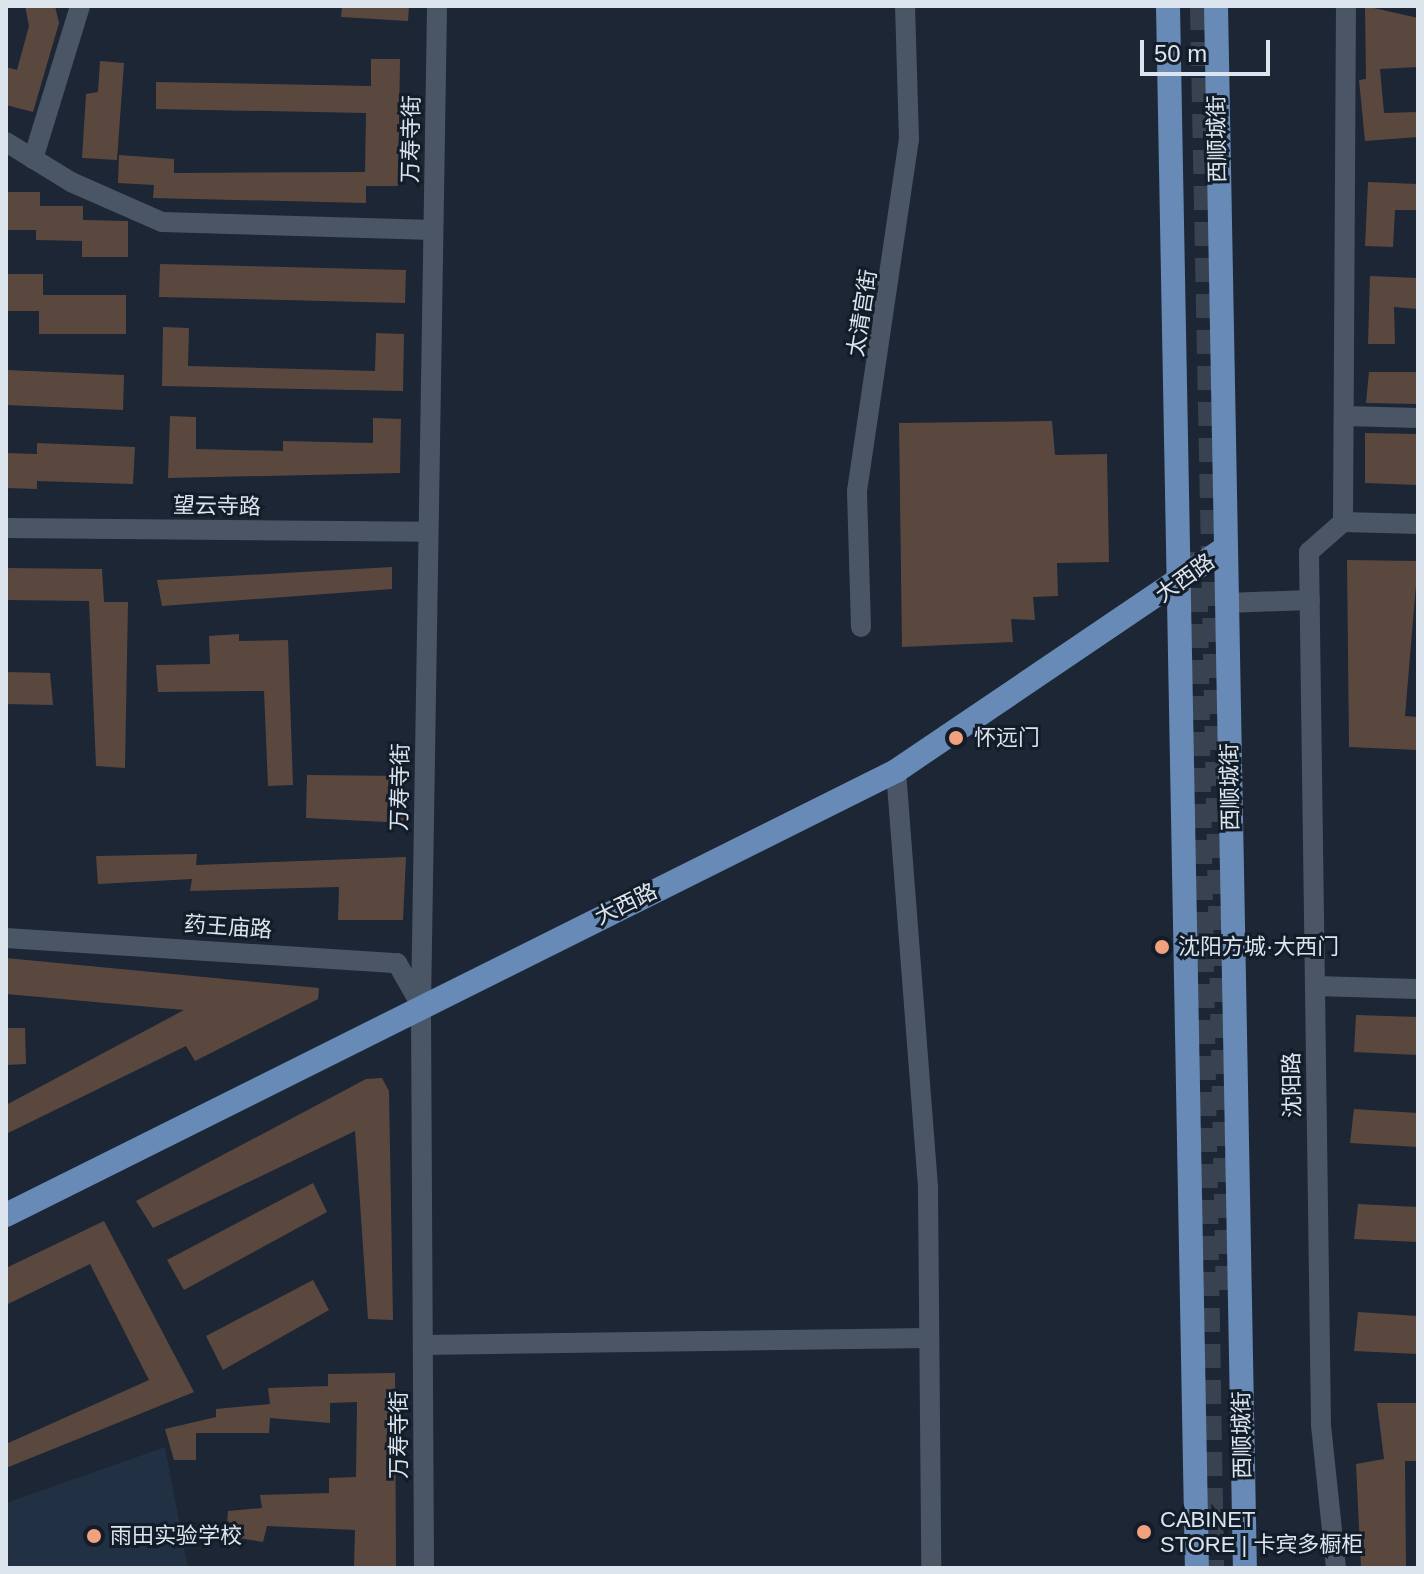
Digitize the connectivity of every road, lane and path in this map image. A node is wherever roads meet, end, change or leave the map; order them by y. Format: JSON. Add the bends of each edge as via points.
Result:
{"nodes":[{"id":1,"x":80,"y":6,"type":"edge"},
{"id":2,"x":437,"y":6,"type":"edge"},
{"id":3,"x":905,"y":6,"type":"edge"},
{"id":4,"x":1168,"y":6,"type":"edge"},
{"id":5,"x":1216,"y":6,"type":"edge"},
{"id":6,"x":1346,"y":6,"type":"edge"},
{"id":7,"x":6,"y":142,"type":"edge"},
{"id":8,"x":33,"y":159,"type":"junction"},
{"id":9,"x":433,"y":230,"type":"junction"},
{"id":10,"x":1345,"y":416,"type":"junction"},
{"id":11,"x":1418,"y":418,"type":"edge"},
{"id":12,"x":1343,"y":522,"type":"junction"},
{"id":13,"x":1418,"y":524,"type":"edge"},
{"id":14,"x":6,"y":528,"type":"edge"},
{"id":15,"x":427,"y":532,"type":"junction"},
{"id":16,"x":1221,"y":551,"type":"junction"},
{"id":17,"x":1175,"y":587,"type":"junction"},
{"id":18,"x":1310,"y":600,"type":"junction"},
{"id":19,"x":1227,"y":603,"type":"junction"},
{"id":20,"x":861,"y":627,"type":"dead end"},
{"id":21,"x":896,"y":771,"type":"junction"},
{"id":22,"x":6,"y":938,"type":"edge"},
{"id":23,"x":1315,"y":986,"type":"junction"},
{"id":24,"x":1418,"y":989,"type":"edge"},
{"id":25,"x":421,"y":1005,"type":"junction"},
{"id":26,"x":6,"y":1215,"type":"edge"},
{"id":27,"x":929,"y":1338,"type":"junction"},
{"id":28,"x":423,"y":1345,"type":"junction"},
{"id":29,"x":424,"y":1568,"type":"edge"},
{"id":30,"x":931,"y":1568,"type":"edge"},
{"id":31,"x":1197,"y":1568,"type":"edge"},
{"id":32,"x":1245,"y":1568,"type":"edge"},
{"id":33,"x":1336,"y":1568,"type":"edge"}],
"edges":[{"from":1,"to":8,"type":"street"},
{"from":2,"to":9,"type":"street","name":"万寿寺街"},
{"from":3,"to":20,"type":"street","name":"太清宫街","via":[[909,140],[857,491]]},
{"from":4,"to":17,"type":"main road"},
{"from":5,"to":16,"type":"main road","name":"西顺城街"},
{"from":6,"to":10,"type":"street"},
{"from":7,"to":8,"type":"street"},
{"from":8,"to":9,"type":"street","via":[[162,222]]},
{"from":9,"to":15,"type":"street","name":"万寿寺街"},
{"from":10,"to":11,"type":"street"},
{"from":10,"to":12,"type":"street"},
{"from":12,"to":13,"type":"street"},
{"from":12,"to":18,"type":"street","name":"沈阳路","via":[[1309,552]]},
{"from":14,"to":15,"type":"street","name":"望云寺路"},
{"from":15,"to":25,"type":"street","name":"万寿寺街"},
{"from":16,"to":17,"type":"main road","name":"大西路"},
{"from":16,"to":19,"type":"main road","name":"西顺城街"},
{"from":17,"to":21,"type":"main road","name":"大西路"},
{"from":17,"to":31,"type":"main road"},
{"from":18,"to":19,"type":"street"},
{"from":18,"to":23,"type":"street","name":"沈阳路"},
{"from":19,"to":32,"type":"main road","name":"西顺城街"},
{"from":21,"to":25,"type":"main road","name":"大西路"},
{"from":21,"to":27,"type":"street","via":[[928,1190]]},
{"from":22,"to":25,"type":"street","name":"药王庙路","via":[[397,963]]},
{"from":23,"to":24,"type":"street"},
{"from":23,"to":33,"type":"street","name":"沈阳路","via":[[1321,1425]]},
{"from":25,"to":26,"type":"main road","name":"大西路"},
{"from":25,"to":28,"type":"street","name":"万寿寺街"},
{"from":27,"to":28,"type":"street"},
{"from":27,"to":30,"type":"street"},
{"from":28,"to":29,"type":"street","name":"万寿寺街"}]}
